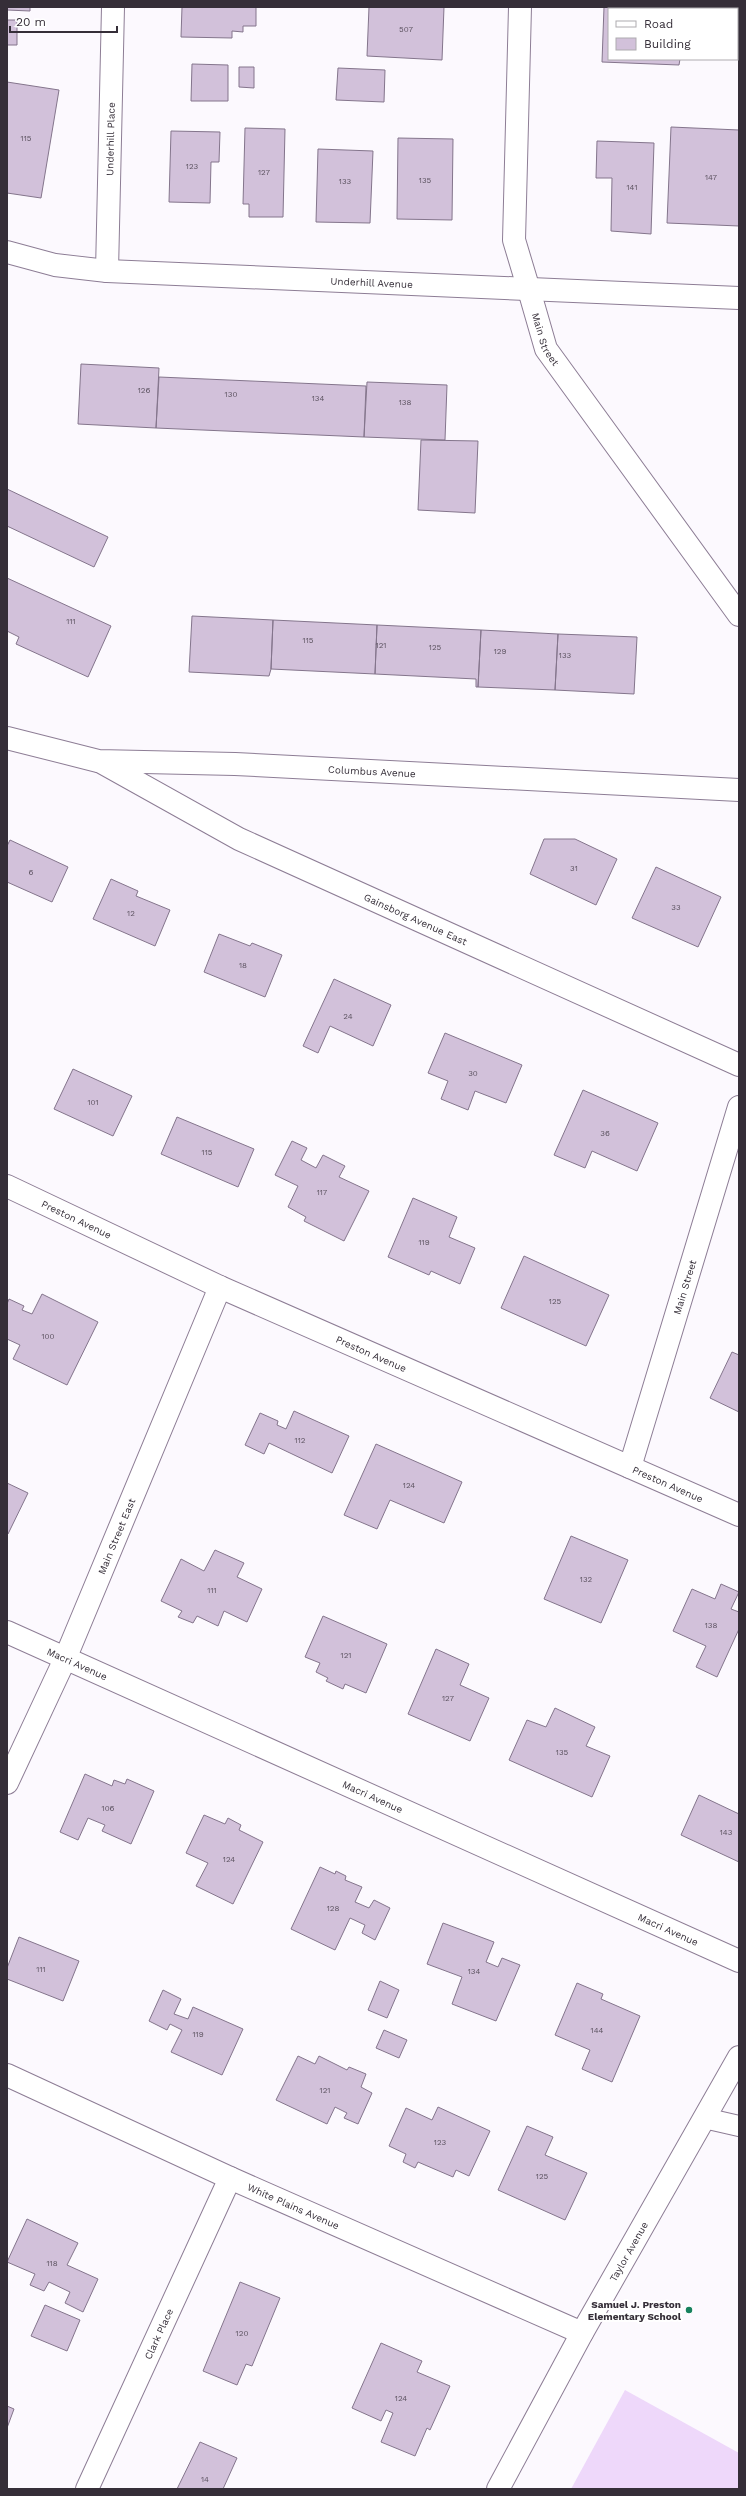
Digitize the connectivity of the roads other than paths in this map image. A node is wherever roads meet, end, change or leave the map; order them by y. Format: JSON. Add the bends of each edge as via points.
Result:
{"nodes":[{"id":1,"x":114,"y":7,"type":"edge"},
{"id":2,"x":520,"y":7,"type":"edge"},
{"id":3,"x":7,"y":252,"type":"edge"},
{"id":4,"x":107,"y":271,"type":"junction"},
{"id":5,"x":529,"y":290,"type":"junction"},
{"id":6,"x":739,"y":298,"type":"edge"},
{"id":7,"x":739,"y":615,"type":"edge"},
{"id":8,"x":7,"y":738,"type":"edge"},
{"id":9,"x":98,"y":761,"type":"junction"},
{"id":10,"x":739,"y":790,"type":"edge"},
{"id":11,"x":739,"y":1065,"type":"edge"},
{"id":12,"x":739,"y":1107,"type":"edge"},
{"id":13,"x":7,"y":1186,"type":"edge"},
{"id":14,"x":220,"y":1287,"type":"junction"},
{"id":15,"x":630,"y":1467,"type":"junction"},
{"id":16,"x":739,"y":1515,"type":"edge"},
{"id":17,"x":7,"y":1632,"type":"edge"},
{"id":18,"x":65,"y":1659,"type":"junction"},
{"id":19,"x":7,"y":1783,"type":"edge"},
{"id":20,"x":739,"y":1961,"type":"edge"},
{"id":21,"x":739,"y":2057,"type":"edge"},
{"id":22,"x":7,"y":2075,"type":"edge"},
{"id":23,"x":704,"y":2118,"type":"junction"},
{"id":24,"x":739,"y":2126,"type":"edge"},
{"id":25,"x":230,"y":2178,"type":"junction"},
{"id":26,"x":582,"y":2333,"type":"junction"},
{"id":27,"x":86,"y":2489,"type":"edge"},
{"id":28,"x":498,"y":2489,"type":"edge"}],
"edges":[{"from":1,"to":4,"type":"street","name":"Underhill Place"},
{"from":2,"to":5,"type":"street","name":"Main Street","via":[[514,240]]},
{"from":3,"to":4,"type":"street","name":"Underhill Avenue","via":[[55,265]]},
{"from":4,"to":5,"type":"street","name":"Underhill Avenue"},
{"from":5,"to":6,"type":"street","name":"Underhill Avenue"},
{"from":5,"to":7,"type":"street","name":"Main Street","via":[[546,349]]},
{"from":8,"to":9,"type":"street","name":"Columbus Avenue"},
{"from":9,"to":10,"type":"street","name":"Columbus Avenue","via":[[235,764]]},
{"from":9,"to":11,"type":"street","name":"Gainsborg Avenue East","via":[[239,840]]},
{"from":12,"to":15,"type":"street","name":"Main Street"},
{"from":13,"to":14,"type":"street","name":"Preston Avenue"},
{"from":14,"to":15,"type":"street","name":"Preston Avenue"},
{"from":14,"to":18,"type":"street","name":"Main Street East"},
{"from":15,"to":16,"type":"street","name":"Preston Avenue"},
{"from":17,"to":18,"type":"street","name":"Macri Avenue"},
{"from":18,"to":19,"type":"street","name":"Main Street East"},
{"from":18,"to":20,"type":"street","name":"Macri Avenue"},
{"from":21,"to":23,"type":"street","name":"Taylor Avenue"},
{"from":22,"to":25,"type":"street","name":"White Plains Avenue"},
{"from":23,"to":24,"type":"lane"},
{"from":23,"to":26,"type":"street","name":"Taylor Avenue"},
{"from":25,"to":26,"type":"street","name":"White Plains Avenue"},
{"from":25,"to":27,"type":"street","name":"Clark Place"},
{"from":26,"to":28,"type":"street","name":"Taylor Avenue"}]}
